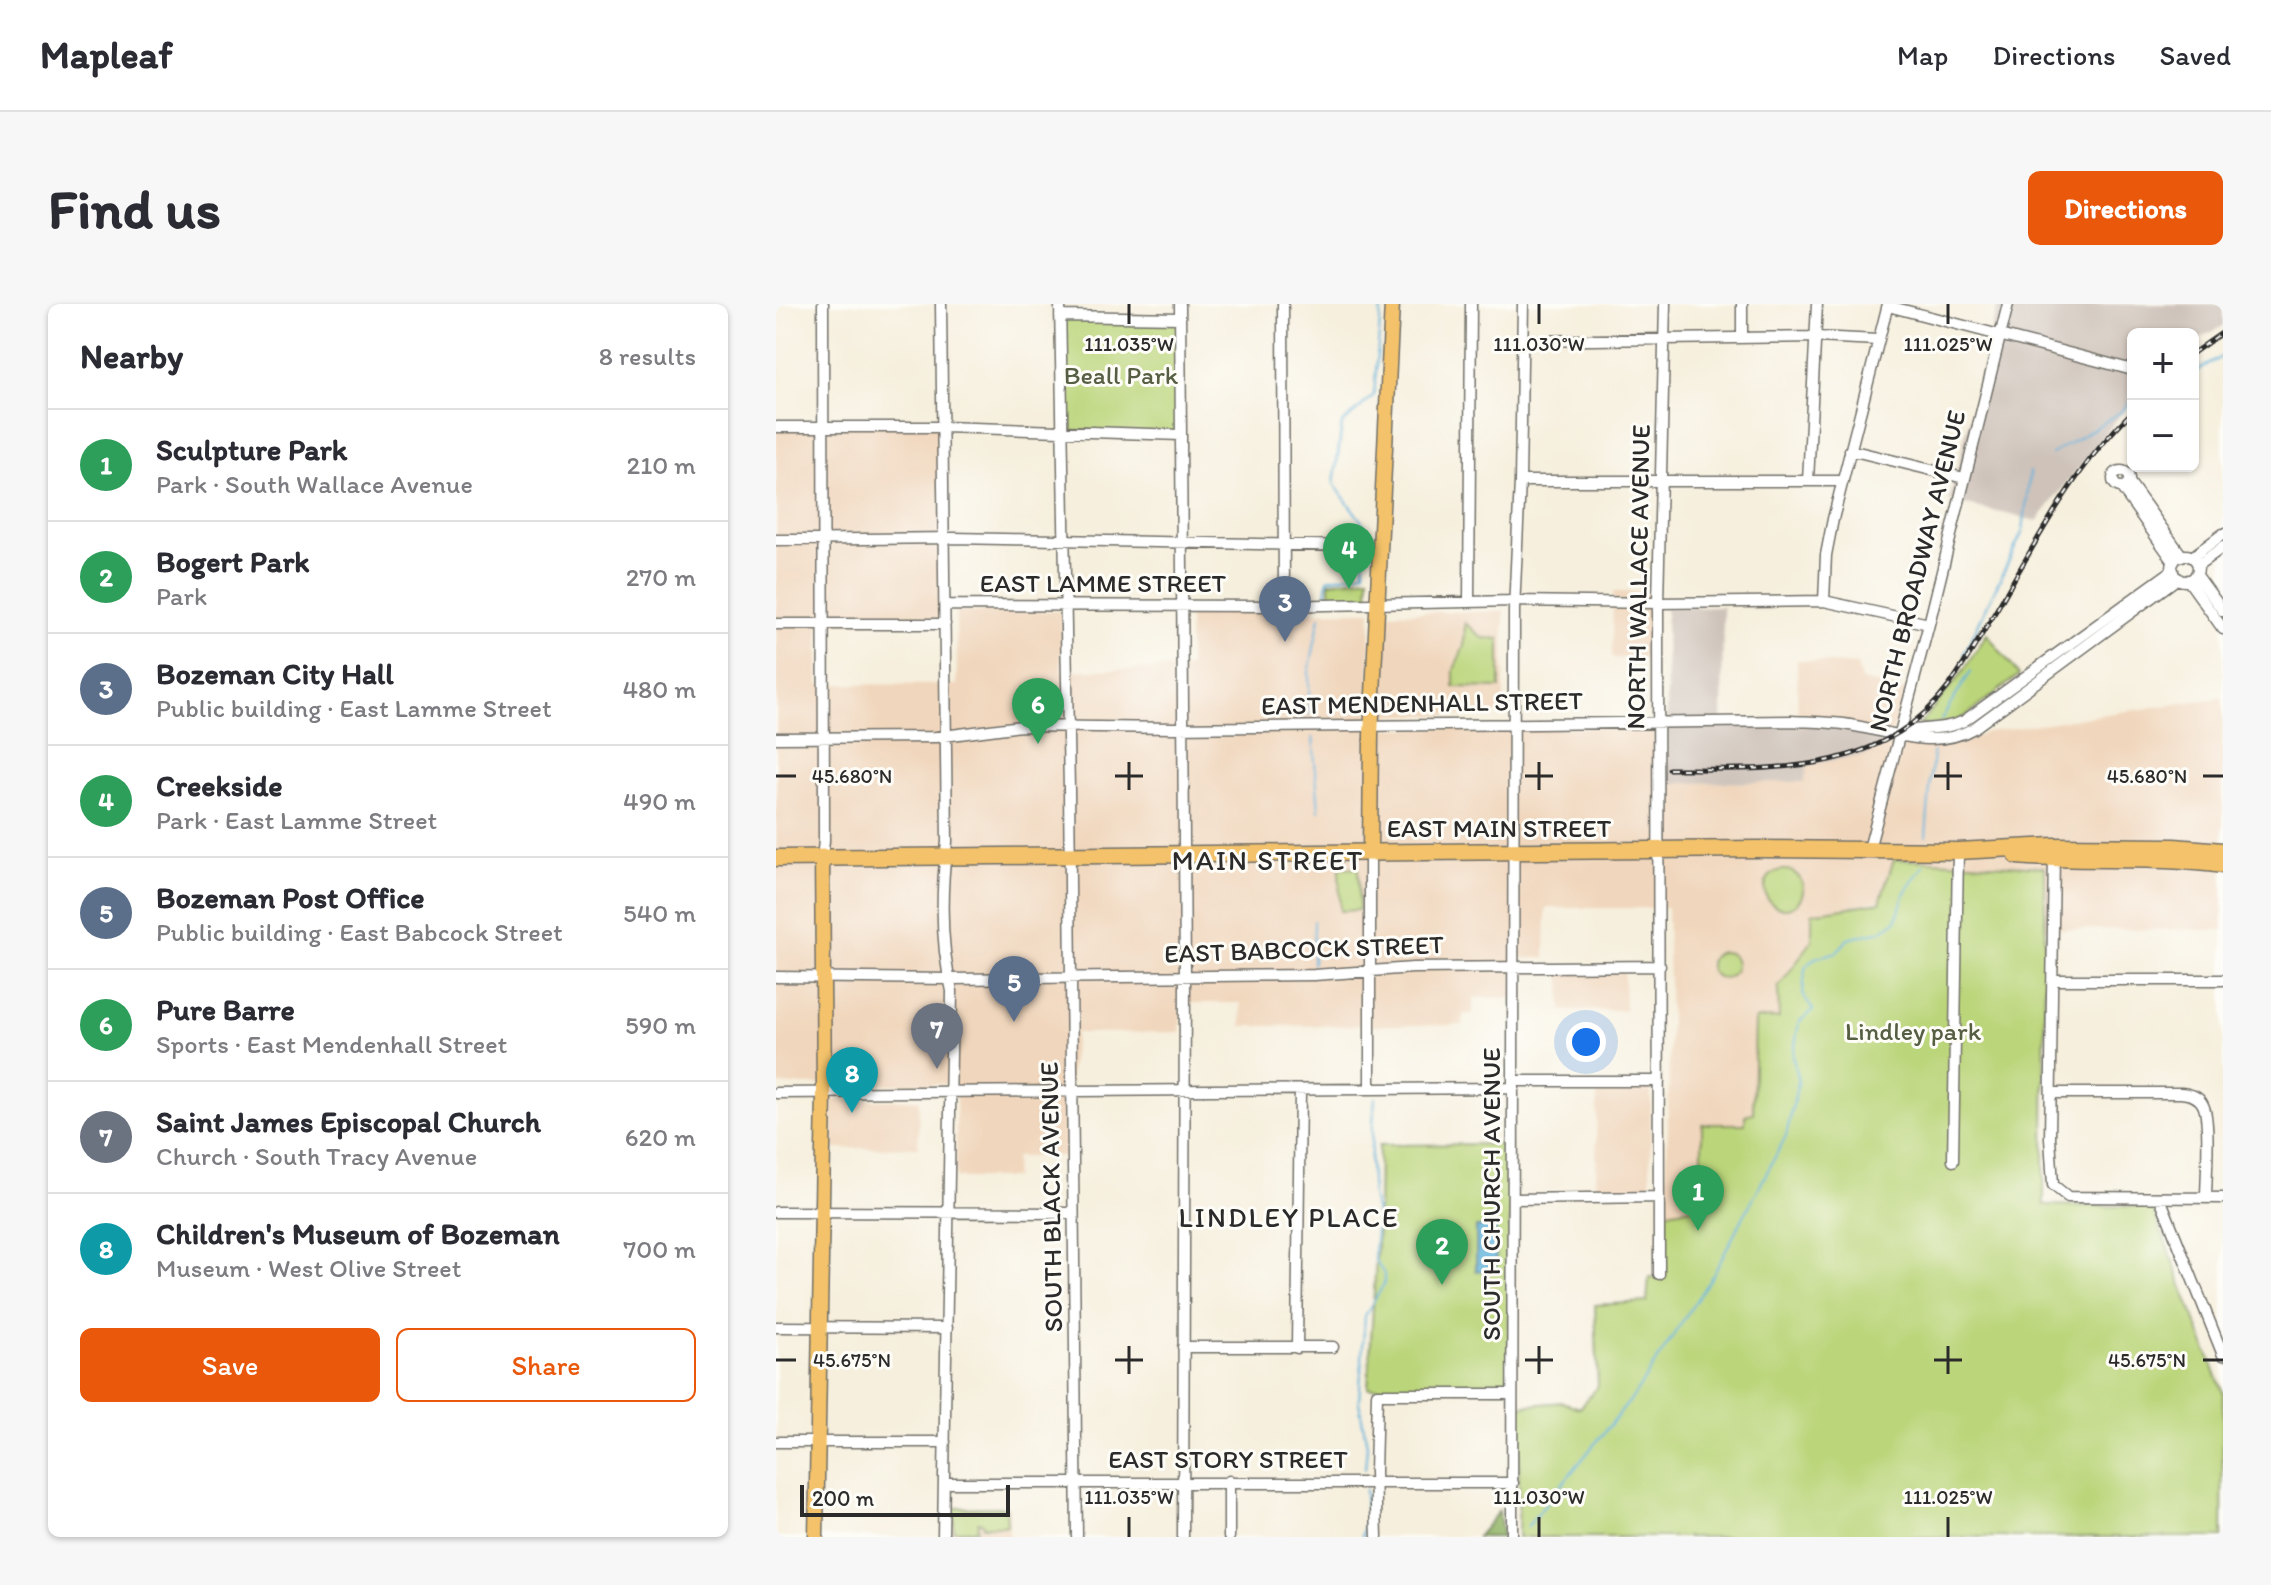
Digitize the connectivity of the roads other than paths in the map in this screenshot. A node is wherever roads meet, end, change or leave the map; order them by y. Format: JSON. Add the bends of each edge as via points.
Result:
{"nodes":[{"id":1,"x":823,"y":304,"type":"edge"},
{"id":2,"x":941,"y":304,"type":"edge"},
{"id":3,"x":1060,"y":304,"type":"edge"},
{"id":4,"x":1180,"y":304,"type":"edge"},
{"id":5,"x":1283,"y":304,"type":"edge"},
{"id":6,"x":1392,"y":304,"type":"edge"},
{"id":7,"x":1471,"y":304,"type":"edge"},
{"id":8,"x":1523,"y":304,"type":"edge"},
{"id":9,"x":1665,"y":304,"type":"edge"},
{"id":10,"x":1742,"y":304,"type":"edge"},
{"id":11,"x":1817,"y":304,"type":"edge"},
{"id":12,"x":2008,"y":304,"type":"edge"},
{"id":13,"x":1888,"y":305,"type":"edge"},
{"id":14,"x":1060,"y":316,"type":"junction"},
{"id":15,"x":1180,"y":318,"type":"junction"},
{"id":16,"x":2000,"y":335,"type":"junction"},
{"id":17,"x":1816,"y":337,"type":"junction"},
{"id":18,"x":1742,"y":338,"type":"junction"},
{"id":19,"x":1665,"y":339,"type":"junction"},
{"id":20,"x":1878,"y":340,"type":"junction"},
{"id":21,"x":1522,"y":341,"type":"junction"},
{"id":22,"x":2127,"y":368,"type":"edge"},
{"id":23,"x":776,"y":427,"type":"edge"},
{"id":24,"x":822,"y":427,"type":"junction"},
{"id":25,"x":943,"y":427,"type":"junction"},
{"id":26,"x":1063,"y":431,"type":"junction"},
{"id":27,"x":1181,"y":435,"type":"junction"},
{"id":28,"x":1850,"y":450,"type":"junction"},
{"id":29,"x":1964,"y":478,"type":"junction"},
{"id":30,"x":1520,"y":481,"type":"junction"},
{"id":31,"x":1808,"y":481,"type":"junction"},
{"id":32,"x":1843,"y":481,"type":"junction"},
{"id":33,"x":1661,"y":482,"type":"junction"},
{"id":34,"x":2125,"y":485,"type":"dead end"},
{"id":35,"x":2223,"y":534,"type":"edge"},
{"id":36,"x":945,"y":538,"type":"junction"},
{"id":37,"x":822,"y":539,"type":"junction"},
{"id":38,"x":776,"y":540,"type":"edge"},
{"id":39,"x":1064,"y":540,"type":"junction"},
{"id":40,"x":1181,"y":543,"type":"junction"},
{"id":41,"x":1284,"y":545,"type":"junction"},
{"id":42,"x":1356,"y":546,"type":"dead end"},
{"id":43,"x":2223,"y":547,"type":"edge"},
{"id":44,"x":2185,"y":568,"type":"junction"},
{"id":45,"x":1514,"y":601,"type":"junction"},
{"id":46,"x":1824,"y":601,"type":"junction"},
{"id":47,"x":1469,"y":602,"type":"junction"},
{"id":48,"x":1377,"y":603,"type":"junction"},
{"id":49,"x":1658,"y":603,"type":"junction"},
{"id":50,"x":945,"y":605,"type":"junction"},
{"id":51,"x":1065,"y":606,"type":"junction"},
{"id":52,"x":1181,"y":606,"type":"junction"},
{"id":53,"x":1284,"y":606,"type":"junction"},
{"id":54,"x":2223,"y":611,"type":"edge"},
{"id":55,"x":776,"y":624,"type":"edge"},
{"id":56,"x":945,"y":624,"type":"junction"},
{"id":57,"x":1929,"y":624,"type":"junction"},
{"id":58,"x":822,"y":626,"type":"junction"},
{"id":59,"x":2223,"y":629,"type":"edge"},
{"id":60,"x":1657,"y":722,"type":"junction"},
{"id":61,"x":1513,"y":724,"type":"junction"},
{"id":62,"x":1372,"y":725,"type":"junction"},
{"id":63,"x":1066,"y":727,"type":"junction"},
{"id":64,"x":1182,"y":728,"type":"junction"},
{"id":65,"x":946,"y":735,"type":"junction"},
{"id":66,"x":1898,"y":735,"type":"junction"},
{"id":67,"x":776,"y":738,"type":"edge"},
{"id":68,"x":823,"y":738,"type":"junction"},
{"id":69,"x":1869,"y":849,"type":"junction"},
{"id":70,"x":1660,"y":851,"type":"junction"},
{"id":71,"x":1958,"y":851,"type":"junction"},
{"id":72,"x":2223,"y":851,"type":"edge"},
{"id":73,"x":1515,"y":852,"type":"junction"},
{"id":74,"x":1370,"y":853,"type":"junction"},
{"id":75,"x":2054,"y":853,"type":"junction"},
{"id":76,"x":1184,"y":856,"type":"junction"},
{"id":77,"x":1069,"y":857,"type":"junction"},
{"id":78,"x":776,"y":858,"type":"edge"},
{"id":79,"x":822,"y":858,"type":"junction"},
{"id":80,"x":945,"y":858,"type":"junction"},
{"id":81,"x":2223,"y":865,"type":"edge"},
{"id":82,"x":1660,"y":966,"type":"junction"},
{"id":83,"x":1515,"y":967,"type":"junction"},
{"id":84,"x":1370,"y":971,"type":"junction"},
{"id":85,"x":1185,"y":975,"type":"junction"},
{"id":86,"x":1069,"y":976,"type":"junction"},
{"id":87,"x":776,"y":977,"type":"edge"},
{"id":88,"x":823,"y":977,"type":"junction"},
{"id":89,"x":949,"y":979,"type":"junction"},
{"id":90,"x":2053,"y":980,"type":"junction"},
{"id":91,"x":2223,"y":980,"type":"edge"},
{"id":92,"x":1659,"y":1081,"type":"junction"},
{"id":93,"x":1514,"y":1084,"type":"junction"},
{"id":94,"x":1370,"y":1089,"type":"junction"},
{"id":95,"x":1300,"y":1090,"type":"junction"},
{"id":96,"x":1184,"y":1091,"type":"junction"},
{"id":97,"x":1071,"y":1092,"type":"junction"},
{"id":98,"x":776,"y":1093,"type":"edge"},
{"id":99,"x":824,"y":1093,"type":"junction"},
{"id":100,"x":951,"y":1093,"type":"junction"},
{"id":101,"x":2051,"y":1093,"type":"junction"},
{"id":102,"x":1953,"y":1161,"type":"dead end"},
{"id":103,"x":1659,"y":1197,"type":"junction"},
{"id":104,"x":2160,"y":1198,"type":"junction"},
{"id":105,"x":2206,"y":1198,"type":"junction"},
{"id":106,"x":2223,"y":1198,"type":"edge"},
{"id":107,"x":1514,"y":1199,"type":"junction"},
{"id":108,"x":776,"y":1212,"type":"edge"},
{"id":109,"x":821,"y":1212,"type":"junction"},
{"id":110,"x":949,"y":1212,"type":"junction"},
{"id":111,"x":1073,"y":1213,"type":"junction"},
{"id":112,"x":1659,"y":1274,"type":"dead end"},
{"id":113,"x":776,"y":1327,"type":"edge"},
{"id":114,"x":819,"y":1327,"type":"junction"},
{"id":115,"x":947,"y":1328,"type":"junction"},
{"id":116,"x":1183,"y":1347,"type":"junction"},
{"id":117,"x":1333,"y":1347,"type":"dead end"},
{"id":118,"x":1297,"y":1348,"type":"junction"},
{"id":119,"x":2223,"y":1355,"type":"edge"},
{"id":120,"x":1512,"y":1394,"type":"junction"},
{"id":121,"x":776,"y":1442,"type":"edge"},
{"id":122,"x":818,"y":1442,"type":"junction"},
{"id":123,"x":945,"y":1442,"type":"junction"},
{"id":124,"x":1182,"y":1481,"type":"junction"},
{"id":125,"x":1229,"y":1481,"type":"junction"},
{"id":126,"x":1376,"y":1481,"type":"junction"},
{"id":127,"x":1077,"y":1482,"type":"junction"},
{"id":128,"x":944,"y":1483,"type":"junction"},
{"id":129,"x":1513,"y":1483,"type":"junction"},
{"id":130,"x":816,"y":1537,"type":"edge"},
{"id":131,"x":943,"y":1537,"type":"edge"},
{"id":132,"x":1077,"y":1537,"type":"edge"},
{"id":133,"x":1183,"y":1537,"type":"edge"},
{"id":134,"x":1229,"y":1537,"type":"edge"},
{"id":135,"x":1377,"y":1537,"type":"edge"},
{"id":136,"x":1512,"y":1537,"type":"edge"}],
"edges":[{"from":1,"to":24,"type":"street"},
{"from":2,"to":25,"type":"street"},
{"from":3,"to":14,"type":"street","name":"SOUTH BLACK AVENUE"},
{"from":4,"to":15,"type":"street"},
{"from":5,"to":41,"type":"street"},
{"from":6,"to":48,"type":"main road"},
{"from":7,"to":47,"type":"street"},
{"from":8,"to":21,"type":"street","name":"SOUTH CHURCH AVENUE"},
{"from":9,"to":19,"type":"street","name":"NORTH WALLACE AVENUE"},
{"from":10,"to":18,"type":"street"},
{"from":11,"to":17,"type":"street"},
{"from":12,"to":16,"type":"street","name":"NORTH BROADWAY AVENUE"},
{"from":13,"to":16,"type":"street"},
{"from":13,"to":20,"type":"street"},
{"from":14,"to":15,"type":"street"},
{"from":14,"to":26,"type":"street","name":"SOUTH BLACK AVENUE"},
{"from":15,"to":27,"type":"street"},
{"from":16,"to":22,"type":"street"},
{"from":16,"to":29,"type":"street","name":"NORTH BROADWAY AVENUE"},
{"from":17,"to":18,"type":"street"},
{"from":17,"to":20,"type":"street"},
{"from":17,"to":31,"type":"street"},
{"from":18,"to":19,"type":"street"},
{"from":19,"to":21,"type":"street"},
{"from":19,"to":33,"type":"street","name":"NORTH WALLACE AVENUE"},
{"from":20,"to":28,"type":"street"},
{"from":21,"to":30,"type":"street","name":"SOUTH CHURCH AVENUE"},
{"from":23,"to":24,"type":"street"},
{"from":24,"to":25,"type":"street"},
{"from":24,"to":37,"type":"street"},
{"from":25,"to":26,"type":"street"},
{"from":25,"to":36,"type":"street"},
{"from":26,"to":27,"type":"street"},
{"from":26,"to":39,"type":"street","name":"SOUTH BLACK AVENUE"},
{"from":27,"to":40,"type":"street"},
{"from":28,"to":29,"type":"street"},
{"from":28,"to":32,"type":"street"},
{"from":29,"to":57,"type":"street","name":"NORTH BROADWAY AVENUE"},
{"from":30,"to":33,"type":"street"},
{"from":30,"to":45,"type":"street","name":"SOUTH CHURCH AVENUE"},
{"from":31,"to":32,"type":"street"},
{"from":31,"to":33,"type":"street"},
{"from":32,"to":46,"type":"street","via":[[1826,555]]},
{"from":33,"to":49,"type":"street","name":"NORTH WALLACE AVENUE"},
{"from":34,"to":44,"type":"street"},
{"from":35,"to":44,"type":"street"},
{"from":36,"to":37,"type":"street"},
{"from":36,"to":39,"type":"street"},
{"from":36,"to":50,"type":"street"},
{"from":37,"to":38,"type":"street"},
{"from":37,"to":58,"type":"street"},
{"from":39,"to":40,"type":"street"},
{"from":39,"to":51,"type":"street","name":"SOUTH BLACK AVENUE"},
{"from":40,"to":41,"type":"street"},
{"from":40,"to":52,"type":"street"},
{"from":41,"to":42,"type":"street"},
{"from":41,"to":53,"type":"street"},
{"from":43,"to":44,"type":"street"},
{"from":44,"to":54,"type":"street"},
{"from":44,"to":59,"type":"street"},
{"from":44,"to":66,"type":"street","name":"EAST MENDENHALL STREET","via":[[1967,732],[1937,739]]},
{"from":45,"to":47,"type":"street","name":"EAST LAMME STREET"},
{"from":45,"to":49,"type":"street","name":"EAST LAMME STREET"},
{"from":45,"to":61,"type":"street","name":"SOUTH CHURCH AVENUE"},
{"from":46,"to":49,"type":"street","name":"EAST LAMME STREET"},
{"from":46,"to":57,"type":"street","name":"EAST LAMME STREET"},
{"from":47,"to":48,"type":"street","name":"EAST LAMME STREET"},
{"from":48,"to":53,"type":"street","name":"EAST LAMME STREET"},
{"from":48,"to":62,"type":"main road"},
{"from":49,"to":60,"type":"street","name":"NORTH WALLACE AVENUE"},
{"from":50,"to":51,"type":"street","name":"EAST LAMME STREET"},
{"from":50,"to":56,"type":"street"},
{"from":51,"to":52,"type":"street","name":"EAST LAMME STREET"},
{"from":51,"to":63,"type":"street","name":"SOUTH BLACK AVENUE"},
{"from":52,"to":53,"type":"street","name":"EAST LAMME STREET"},
{"from":52,"to":64,"type":"street"},
{"from":55,"to":58,"type":"street"},
{"from":56,"to":58,"type":"street"},
{"from":56,"to":65,"type":"street"},
{"from":57,"to":66,"type":"street","name":"NORTH BROADWAY AVENUE"},
{"from":58,"to":68,"type":"street"},
{"from":60,"to":61,"type":"street","name":"EAST MENDENHALL STREET"},
{"from":60,"to":66,"type":"street","name":"EAST MENDENHALL STREET","via":[[1792,721]]},
{"from":60,"to":70,"type":"street","name":"NORTH WALLACE AVENUE"},
{"from":61,"to":62,"type":"street","name":"EAST MENDENHALL STREET"},
{"from":61,"to":73,"type":"street","name":"SOUTH CHURCH AVENUE"},
{"from":62,"to":64,"type":"street","name":"EAST MENDENHALL STREET"},
{"from":62,"to":74,"type":"main road"},
{"from":63,"to":64,"type":"street","name":"EAST MENDENHALL STREET"},
{"from":63,"to":65,"type":"street","name":"EAST MENDENHALL STREET"},
{"from":63,"to":77,"type":"street","name":"SOUTH BLACK AVENUE"},
{"from":64,"to":76,"type":"street"},
{"from":65,"to":68,"type":"street","name":"EAST MENDENHALL STREET"},
{"from":65,"to":80,"type":"street"},
{"from":66,"to":69,"type":"street","name":"NORTH BROADWAY AVENUE"},
{"from":67,"to":68,"type":"street","name":"EAST MENDENHALL STREET"},
{"from":68,"to":79,"type":"street"},
{"from":69,"to":70,"type":"highway","name":"EAST MAIN STREET"},
{"from":69,"to":71,"type":"highway","name":"EAST MAIN STREET"},
{"from":70,"to":73,"type":"highway","name":"EAST MAIN STREET"},
{"from":70,"to":82,"type":"street","name":"NORTH WALLACE AVENUE"},
{"from":71,"to":75,"type":"highway","name":"EAST MAIN STREET"},
{"from":71,"to":102,"type":"street"},
{"from":72,"to":75,"type":"highway","name":"EAST MAIN STREET","via":[[2160,846]]},
{"from":73,"to":74,"type":"highway","name":"EAST MAIN STREET"},
{"from":73,"to":83,"type":"street","name":"SOUTH CHURCH AVENUE"},
{"from":74,"to":76,"type":"highway","name":"EAST MAIN STREET"},
{"from":74,"to":84,"type":"street"},
{"from":75,"to":81,"type":"highway","name":"EAST MAIN STREET"},
{"from":75,"to":90,"type":"street"},
{"from":76,"to":77,"type":"highway","name":"EAST MAIN STREET"},
{"from":76,"to":85,"type":"street"},
{"from":77,"to":80,"type":"highway","name":"EAST MAIN STREET"},
{"from":77,"to":86,"type":"street","name":"SOUTH BLACK AVENUE"},
{"from":78,"to":79,"type":"highway","name":"EAST MAIN STREET"},
{"from":79,"to":80,"type":"highway","name":"EAST MAIN STREET"},
{"from":79,"to":88,"type":"main road"},
{"from":80,"to":89,"type":"street"},
{"from":82,"to":83,"type":"street","name":"EAST BABCOCK STREET"},
{"from":82,"to":92,"type":"street","name":"NORTH WALLACE AVENUE"},
{"from":83,"to":84,"type":"street","name":"EAST BABCOCK STREET"},
{"from":83,"to":93,"type":"street","name":"SOUTH CHURCH AVENUE"},
{"from":84,"to":85,"type":"street","name":"EAST BABCOCK STREET"},
{"from":84,"to":94,"type":"street"},
{"from":85,"to":86,"type":"street","name":"EAST BABCOCK STREET"},
{"from":85,"to":96,"type":"street"},
{"from":86,"to":89,"type":"street","name":"EAST BABCOCK STREET"},
{"from":86,"to":97,"type":"street","name":"SOUTH BLACK AVENUE"},
{"from":87,"to":88,"type":"street","name":"EAST BABCOCK STREET"},
{"from":88,"to":89,"type":"street","name":"EAST BABCOCK STREET"},
{"from":88,"to":99,"type":"main road"},
{"from":89,"to":100,"type":"street"},
{"from":90,"to":91,"type":"street"},
{"from":90,"to":101,"type":"street"},
{"from":92,"to":93,"type":"street"},
{"from":92,"to":103,"type":"street","name":"NORTH WALLACE AVENUE"},
{"from":93,"to":94,"type":"street"},
{"from":93,"to":107,"type":"street","name":"SOUTH CHURCH AVENUE"},
{"from":94,"to":95,"type":"street"},
{"from":95,"to":96,"type":"street"},
{"from":95,"to":118,"type":"street"},
{"from":96,"to":97,"type":"street"},
{"from":96,"to":116,"type":"street"},
{"from":97,"to":100,"type":"street"},
{"from":97,"to":111,"type":"street","name":"SOUTH BLACK AVENUE"},
{"from":98,"to":99,"type":"street"},
{"from":99,"to":100,"type":"street"},
{"from":99,"to":109,"type":"main road"},
{"from":100,"to":110,"type":"street"},
{"from":101,"to":104,"type":"street","via":[[2051,1180],[2060,1192],[2068,1197]]},
{"from":101,"to":105,"type":"street","via":[[2181,1093],[2198,1099],[2206,1120]]},
{"from":103,"to":107,"type":"street"},
{"from":103,"to":112,"type":"street","name":"NORTH WALLACE AVENUE"},
{"from":104,"to":105,"type":"street"},
{"from":104,"to":119,"type":"street"},
{"from":105,"to":106,"type":"street"},
{"from":107,"to":120,"type":"street","name":"SOUTH CHURCH AVENUE"},
{"from":108,"to":109,"type":"street"},
{"from":109,"to":110,"type":"street"},
{"from":109,"to":114,"type":"main road"},
{"from":110,"to":111,"type":"street"},
{"from":110,"to":115,"type":"street"},
{"from":111,"to":127,"type":"street","name":"SOUTH BLACK AVENUE"},
{"from":113,"to":114,"type":"street"},
{"from":114,"to":115,"type":"street"},
{"from":114,"to":122,"type":"main road"},
{"from":115,"to":123,"type":"street"},
{"from":116,"to":118,"type":"street"},
{"from":116,"to":124,"type":"street"},
{"from":117,"to":118,"type":"street"},
{"from":120,"to":126,"type":"street","via":[[1377,1394]]},
{"from":120,"to":129,"type":"street","name":"SOUTH CHURCH AVENUE"},
{"from":121,"to":122,"type":"street"},
{"from":122,"to":123,"type":"street"},
{"from":122,"to":130,"type":"main road"},
{"from":123,"to":128,"type":"street"},
{"from":124,"to":125,"type":"street","name":"EAST STORY STREET"},
{"from":124,"to":127,"type":"street","name":"EAST STORY STREET"},
{"from":124,"to":133,"type":"street"},
{"from":125,"to":126,"type":"street","name":"EAST STORY STREET"},
{"from":125,"to":134,"type":"street"},
{"from":126,"to":129,"type":"street","name":"EAST STORY STREET"},
{"from":126,"to":135,"type":"street"},
{"from":127,"to":128,"type":"street","name":"EAST STORY STREET"},
{"from":127,"to":132,"type":"street","name":"SOUTH BLACK AVENUE"},
{"from":128,"to":131,"type":"street"},
{"from":129,"to":136,"type":"street","name":"SOUTH CHURCH AVENUE"}]}
